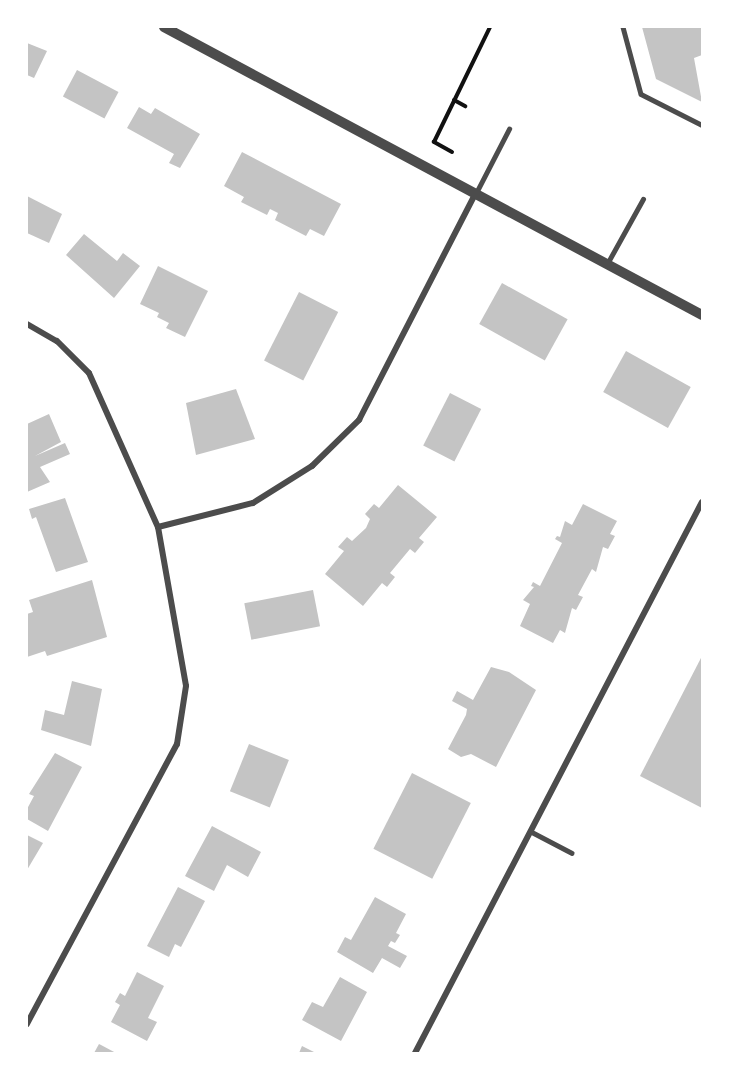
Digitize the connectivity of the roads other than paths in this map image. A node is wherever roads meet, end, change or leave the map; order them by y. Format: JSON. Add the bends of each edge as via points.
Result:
{"nodes":[{"id":1,"x":164,"y":27,"type":"edge"},
{"id":2,"x":623,"y":27,"type":"edge"},
{"id":3,"x":181,"y":31,"type":"edge"},
{"id":4,"x":702,"y":125,"type":"edge"},
{"id":5,"x":509,"y":129,"type":"dead end"},
{"id":6,"x":475,"y":194,"type":"junction"},
{"id":7,"x":643,"y":199,"type":"dead end"},
{"id":8,"x":608,"y":264,"type":"junction"},
{"id":9,"x":702,"y":315,"type":"edge"},
{"id":10,"x":27,"y":324,"type":"edge"},
{"id":11,"x":702,"y":502,"type":"edge"},
{"id":12,"x":158,"y":527,"type":"junction"},
{"id":13,"x":530,"y":831,"type":"junction"},
{"id":14,"x":572,"y":853,"type":"dead end"},
{"id":15,"x":27,"y":1024,"type":"edge"},
{"id":16,"x":415,"y":1053,"type":"edge"}],
"edges":[{"from":1,"to":3,"type":"street"},
{"from":2,"to":4,"type":"lane","via":[[641,94]]},
{"from":3,"to":6,"type":"street"},
{"from":5,"to":6,"type":"lane"},
{"from":6,"to":8,"type":"street"},
{"from":6,"to":12,"type":"street","via":[[359,420],[312,466],[254,503]]},
{"from":7,"to":8,"type":"lane"},
{"from":8,"to":9,"type":"street"},
{"from":10,"to":12,"type":"street","via":[[57,341],[89,372]]},
{"from":11,"to":13,"type":"street"},
{"from":12,"to":15,"type":"street","via":[[186,686],[177,744]]},
{"from":13,"to":14,"type":"lane"},
{"from":13,"to":16,"type":"street"}]}
